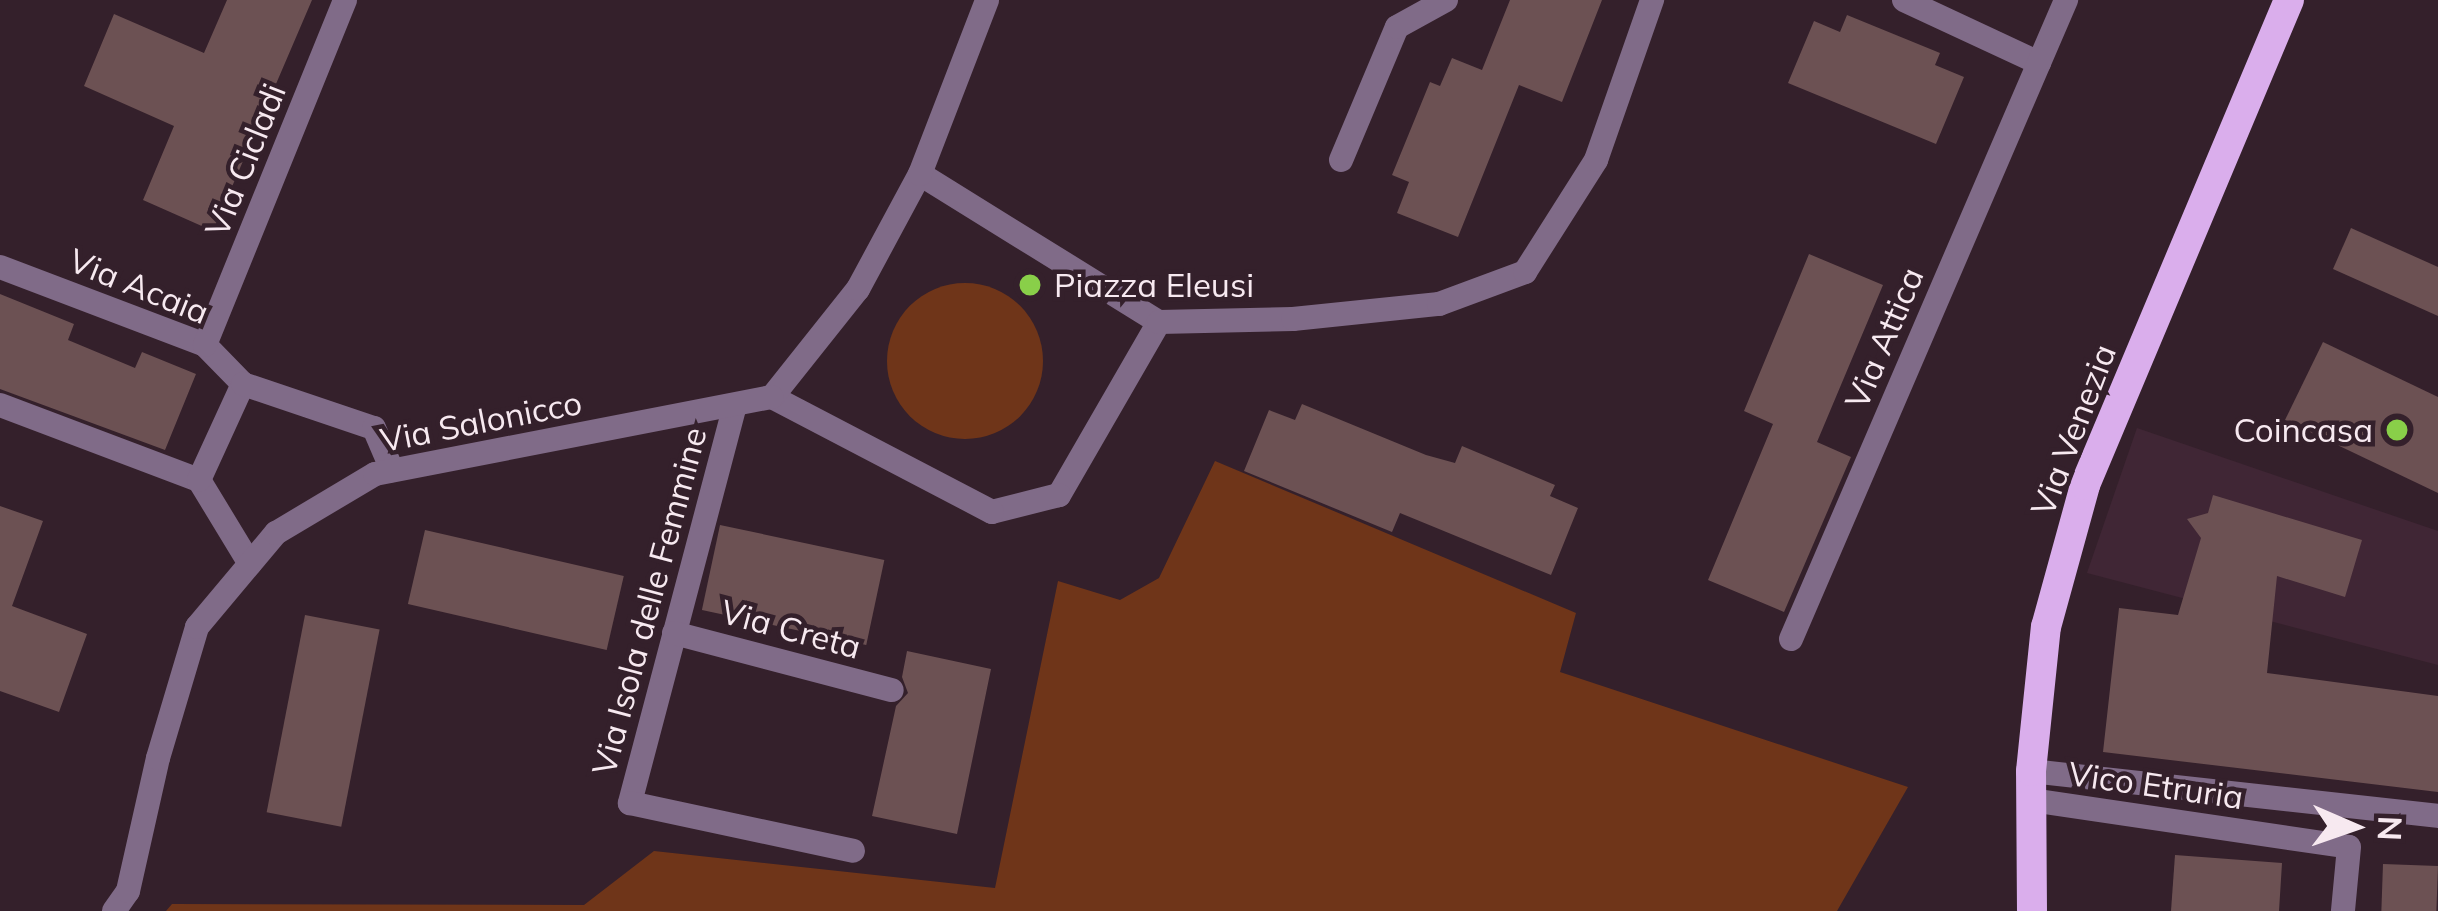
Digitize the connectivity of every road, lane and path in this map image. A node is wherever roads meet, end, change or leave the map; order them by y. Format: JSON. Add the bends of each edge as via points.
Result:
{"nodes":[{"id":1,"x":345,"y":0,"type":"edge"},
{"id":2,"x":987,"y":0,"type":"edge"},
{"id":3,"x":1446,"y":0,"type":"edge"},
{"id":4,"x":1652,"y":0,"type":"edge"},
{"id":5,"x":1904,"y":0,"type":"edge"},
{"id":6,"x":2066,"y":0,"type":"edge"},
{"id":7,"x":2289,"y":0,"type":"edge"},
{"id":8,"x":2039,"y":63,"type":"junction"},
{"id":9,"x":1341,"y":160,"type":"dead end"},
{"id":10,"x":920,"y":174,"type":"junction"},
{"id":11,"x":0,"y":267,"type":"edge"},
{"id":12,"x":1159,"y":322,"type":"junction"},
{"id":13,"x":206,"y":345,"type":"junction"},
{"id":14,"x":243,"y":384,"type":"junction"},
{"id":15,"x":772,"y":398,"type":"junction"},
{"id":16,"x":0,"y":405,"type":"edge"},
{"id":17,"x":735,"y":405,"type":"junction"},
{"id":18,"x":392,"y":470,"type":"junction"},
{"id":19,"x":199,"y":480,"type":"junction"},
{"id":20,"x":250,"y":564,"type":"junction"},
{"id":21,"x":674,"y":633,"type":"junction"},
{"id":22,"x":1791,"y":639,"type":"dead end"},
{"id":23,"x":892,"y":690,"type":"dead end"},
{"id":24,"x":2032,"y":785,"type":"junction"},
{"id":25,"x":2438,"y":816,"type":"edge"},
{"id":26,"x":853,"y":851,"type":"dead end"},
{"id":27,"x":114,"y":911,"type":"edge"},
{"id":28,"x":2032,"y":911,"type":"edge"},
{"id":29,"x":2342,"y":911,"type":"edge"}],
"edges":[{"from":1,"to":13,"type":"street","name":"Via Cicladi"},
{"from":2,"to":10,"type":"street"},
{"from":3,"to":9,"type":"street","via":[[1397,27]]},
{"from":4,"to":12,"type":"street","via":[[1596,160],[1525,272],[1439,304]]},
{"from":5,"to":8,"type":"street"},
{"from":6,"to":8,"type":"street","name":"Via Attica"},
{"from":7,"to":24,"type":"main road","name":"Via Venezia","via":[[2085,485],[2046,627]]},
{"from":8,"to":22,"type":"street","name":"Via Attica"},
{"from":10,"to":12,"type":"street"},
{"from":10,"to":15,"type":"street","via":[[858,289]]},
{"from":11,"to":13,"type":"street","name":"Via Acaia"},
{"from":12,"to":15,"type":"street","via":[[1059,495],[992,512]]},
{"from":13,"to":14,"type":"street","name":"Via Acaia"},
{"from":14,"to":18,"type":"street","name":"Via Acaia","via":[[374,428]]},
{"from":14,"to":19,"type":"street"},
{"from":15,"to":17,"type":"street","name":"Via Salonicco"},
{"from":16,"to":19,"type":"street"},
{"from":17,"to":18,"type":"street","name":"Via Salonicco"},
{"from":17,"to":21,"type":"street","name":"Via Isola delle Femmine"},
{"from":18,"to":20,"type":"street","name":"Via Salonicco","via":[[276,533]]},
{"from":19,"to":20,"type":"street"},
{"from":20,"to":27,"type":"street","name":"Via Salonicco","via":[[197,627],[128,891]]},
{"from":21,"to":23,"type":"street","name":"Via Creta"},
{"from":21,"to":26,"type":"street","name":"Via Isola delle Femmine","via":[[629,803]]},
{"from":24,"to":25,"type":"street"},
{"from":24,"to":28,"type":"main road","name":"Via Venezia"},
{"from":24,"to":29,"type":"street","name":"Vico Etruria","via":[[2349,847]]}]}
